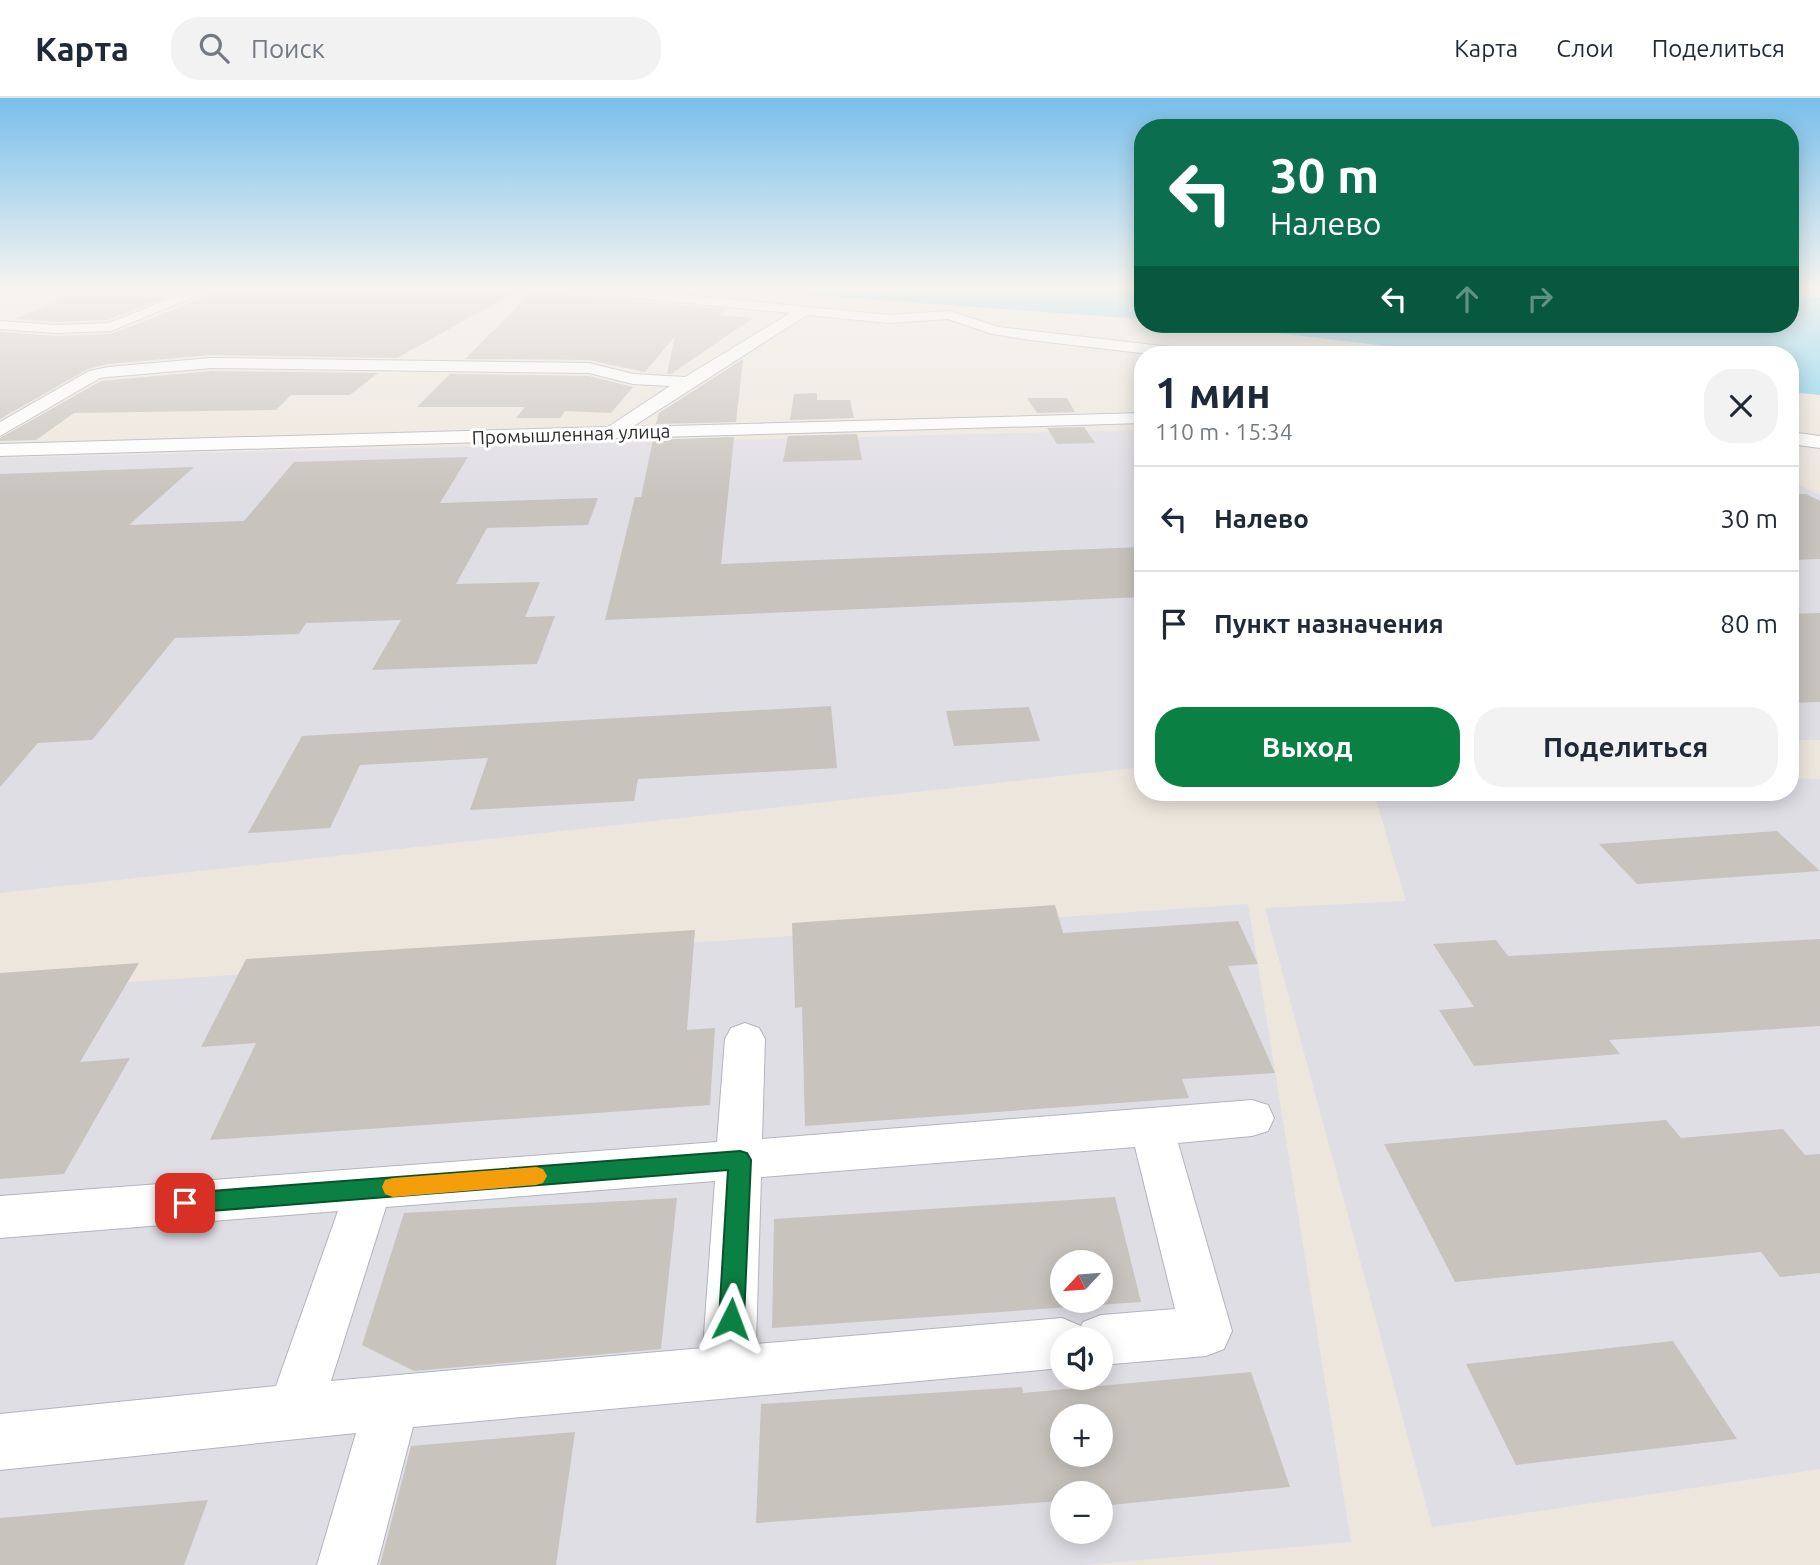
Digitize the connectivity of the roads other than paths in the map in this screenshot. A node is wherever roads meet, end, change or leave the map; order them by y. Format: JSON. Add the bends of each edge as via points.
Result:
{"nodes":[{"id":1,"x":728,"y":357,"type":"edge"},
{"id":2,"x":688,"y":382,"type":"junction"},
{"id":3,"x":1134,"y":418,"type":"edge"},
{"id":4,"x":0,"y":429,"type":"edge"},
{"id":5,"x":612,"y":433,"type":"junction"},
{"id":6,"x":1799,"y":439,"type":"edge"},
{"id":7,"x":1820,"y":442,"type":"edge"},
{"id":8,"x":0,"y":450,"type":"edge"},
{"id":9,"x":745,"y":1039,"type":"dead end"},
{"id":10,"x":1252,"y":1118,"type":"dead end"},
{"id":11,"x":1152,"y":1128,"type":"junction"},
{"id":12,"x":740,"y":1160,"type":"junction"},
{"id":13,"x":369,"y":1189,"type":"junction"},
{"id":14,"x":0,"y":1217,"type":"edge"},
{"id":15,"x":1113,"y":1339,"type":"edge"},
{"id":16,"x":1050,"y":1344,"type":"edge"},
{"id":17,"x":728,"y":1373,"type":"junction"},
{"id":18,"x":392,"y":1402,"type":"junction"},
{"id":19,"x":294,"y":1412,"type":"junction"},
{"id":20,"x":0,"y":1442,"type":"edge"},
{"id":21,"x":347,"y":1565,"type":"edge"}],
"edges":[{"from":1,"to":2,"type":"street"},
{"from":2,"to":4,"type":"street","via":[[633,379],[589,368],[211,363],[95,374]]},
{"from":2,"to":5,"type":"street"},
{"from":3,"to":5,"type":"street","name":"Промышленная улица"},
{"from":5,"to":8,"type":"street","name":"Промышленная улица"},
{"from":6,"to":7,"type":"street"},
{"from":9,"to":12,"type":"street"},
{"from":10,"to":11,"type":"street"},
{"from":11,"to":12,"type":"street"},
{"from":11,"to":15,"type":"street","via":[[1206,1331]]},
{"from":12,"to":13,"type":"street"},
{"from":12,"to":17,"type":"street"},
{"from":13,"to":14,"type":"street"},
{"from":13,"to":19,"type":"street"},
{"from":16,"to":17,"type":"street"},
{"from":17,"to":18,"type":"street"},
{"from":18,"to":19,"type":"street"},
{"from":18,"to":21,"type":"street"},
{"from":19,"to":20,"type":"street"}]}
